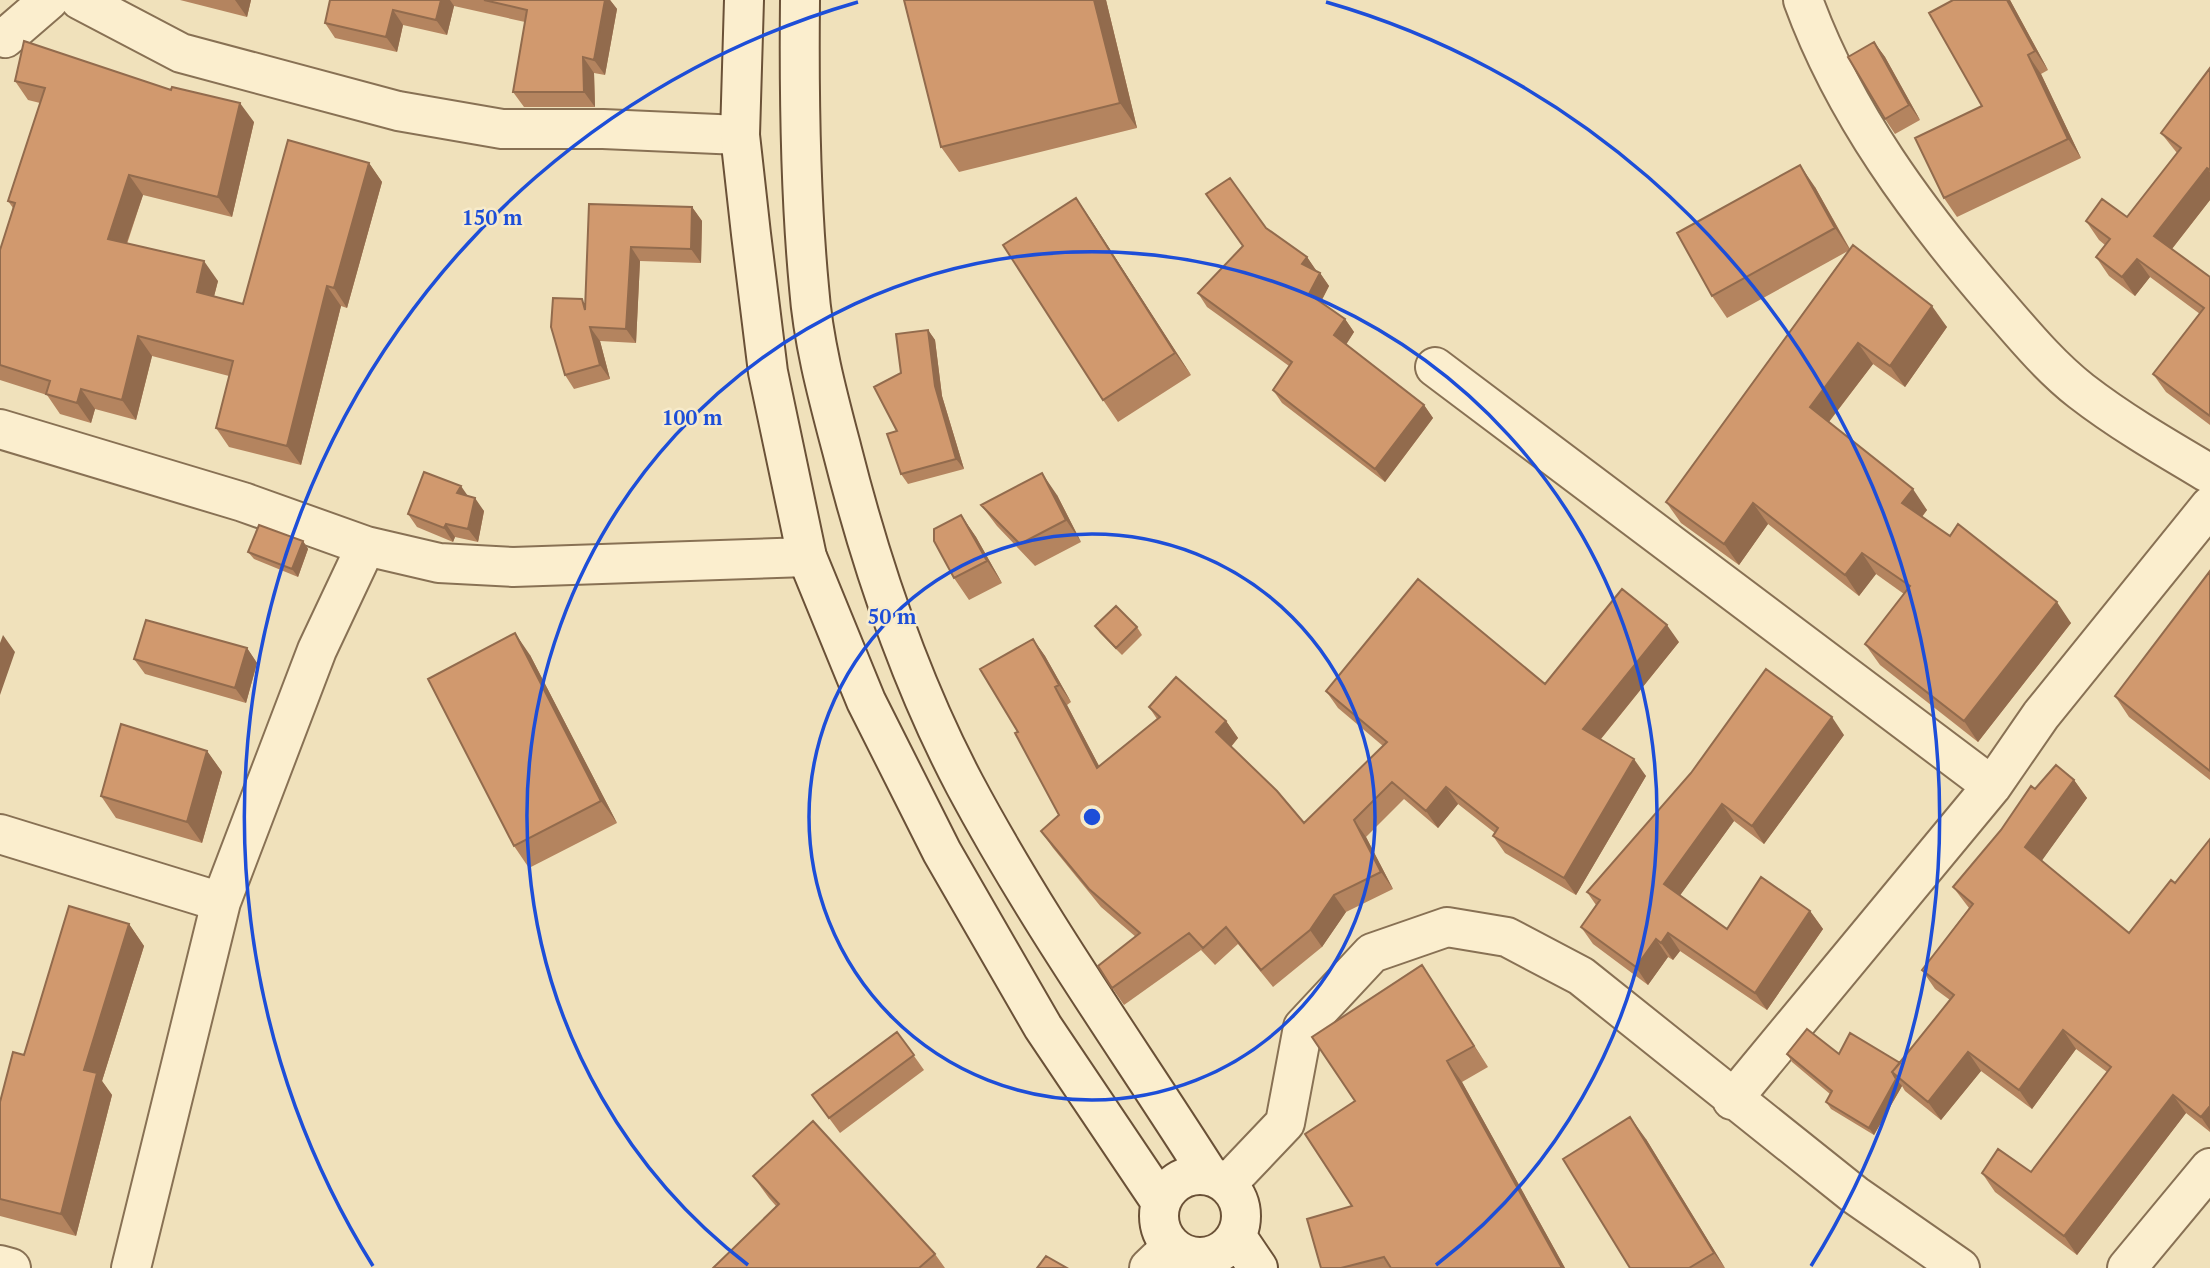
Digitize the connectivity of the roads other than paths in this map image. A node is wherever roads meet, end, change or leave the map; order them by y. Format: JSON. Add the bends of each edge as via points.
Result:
{"nodes":[{"id":1,"x":49,"y":0,"type":"edge"},
{"id":2,"x":79,"y":0,"type":"edge"},
{"id":3,"x":744,"y":0,"type":"edge"},
{"id":4,"x":800,"y":0,"type":"edge"},
{"id":5,"x":1803,"y":0,"type":"edge"},
{"id":6,"x":0,"y":36,"type":"edge"},
{"id":7,"x":740,"y":135,"type":"junction"},
{"id":8,"x":1435,"y":367,"type":"dead end"},
{"id":9,"x":0,"y":429,"type":"edge"},
{"id":10,"x":2210,"y":474,"type":"edge"},
{"id":11,"x":2210,"y":506,"type":"edge"},
{"id":12,"x":366,"y":546,"type":"junction"},
{"id":13,"x":807,"y":557,"type":"junction"},
{"id":14,"x":1992,"y":786,"type":"junction"},
{"id":15,"x":0,"y":834,"type":"edge"},
{"id":16,"x":220,"y":902,"type":"junction"},
{"id":17,"x":1732,"y":1100,"type":"junction"},
{"id":18,"x":2210,"y":1168,"type":"edge"},
{"id":19,"x":1218,"y":1179,"type":"junction"},
{"id":20,"x":1160,"y":1201,"type":"junction"},
{"id":21,"x":1237,"y":1237,"type":"junction"},
{"id":22,"x":1181,"y":1260,"type":"edge"},
{"id":23,"x":0,"y":1265,"type":"edge"},
{"id":24,"x":11,"y":1268,"type":"edge"},
{"id":25,"x":131,"y":1268,"type":"edge"},
{"id":26,"x":1258,"y":1268,"type":"edge"},
{"id":27,"x":1960,"y":1268,"type":"edge"},
{"id":28,"x":2127,"y":1268,"type":"edge"}],
"edges":[{"from":1,"to":6,"type":"street","via":[[5,38]]},
{"from":2,"to":7,"type":"street","via":[[181,53],[398,111],[502,129]]},
{"from":3,"to":7,"type":"street"},
{"from":4,"to":19,"type":"street","via":[[809,290],[822,376],[882,591],[922,696],[965,786],[1048,923]]},
{"from":5,"to":10,"type":"street","via":[[1870,136],[1939,237],[2078,389]]},
{"from":7,"to":13,"type":"street","via":[[768,372]]},
{"from":8,"to":14,"type":"street"},
{"from":9,"to":12,"type":"street","via":[[243,502]]},
{"from":11,"to":14,"type":"street","via":[[2042,715]]},
{"from":12,"to":13,"type":"street","via":[[439,563],[513,566]]},
{"from":12,"to":16,"type":"street","via":[[317,650]]},
{"from":13,"to":20,"type":"street","via":[[866,701],[942,852],[1043,1027]]},
{"from":14,"to":17,"type":"street"},
{"from":15,"to":16,"type":"street"},
{"from":16,"to":25,"type":"street"},
{"from":17,"to":19,"type":"street","via":[[1581,976],[1507,937],[1447,927],[1372,953],[1303,1027],[1284,1122]]},
{"from":17,"to":27,"type":"street"},
{"from":18,"to":28,"type":"street"},
{"from":19,"to":20,"type":"street","via":[[1189,1175],[1171,1184]]},
{"from":19,"to":21,"type":"street","via":[[1239,1199],[1242,1219]]},
{"from":20,"to":22,"type":"street","via":[[1158,1221]]},
{"from":21,"to":22,"type":"street","via":[[1221,1252]]},
{"from":21,"to":26,"type":"street"},
{"from":23,"to":24,"type":"street"}]}
